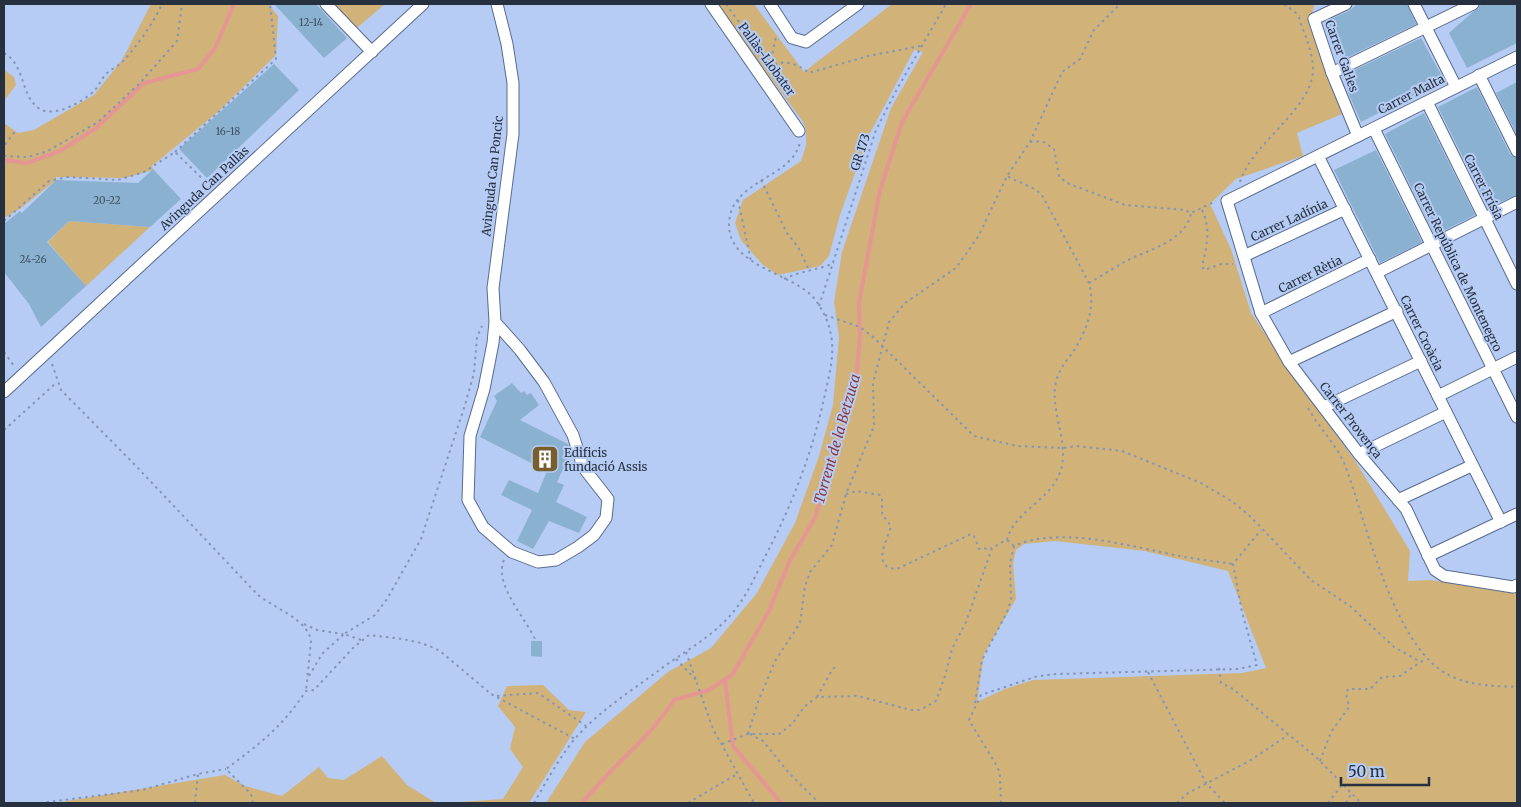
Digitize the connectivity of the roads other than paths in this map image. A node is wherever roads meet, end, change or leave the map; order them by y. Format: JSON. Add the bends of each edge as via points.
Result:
{"nodes":[{"id":1,"x":326,"y":4,"type":"edge"},
{"id":2,"x":423,"y":4,"type":"edge"},
{"id":3,"x":497,"y":4,"type":"edge"},
{"id":4,"x":711,"y":4,"type":"edge"},
{"id":5,"x":770,"y":4,"type":"edge"},
{"id":6,"x":858,"y":4,"type":"edge"},
{"id":7,"x":1346,"y":4,"type":"edge"},
{"id":8,"x":1414,"y":4,"type":"edge"},
{"id":9,"x":1473,"y":4,"type":"edge"},
{"id":10,"x":1426,"y":27,"type":"junction"},
{"id":11,"x":372,"y":52,"type":"junction"},
{"id":12,"x":1517,"y":57,"type":"edge"},
{"id":13,"x":1332,"y":73,"type":"junction"},
{"id":14,"x":1479,"y":76,"type":"junction"},
{"id":15,"x":1456,"y":87,"type":"junction"},
{"id":16,"x":1427,"y":102,"type":"junction"},
{"id":17,"x":1374,"y":129,"type":"junction"},
{"id":18,"x":799,"y":131,"type":"road end"},
{"id":19,"x":1358,"y":136,"type":"junction"},
{"id":20,"x":1517,"y":151,"type":"edge"},
{"id":21,"x":1318,"y":156,"type":"junction"},
{"id":22,"x":1223,"y":201,"type":"joint"},
{"id":23,"x":1517,"y":202,"type":"edge"},
{"id":24,"x":1345,"y":209,"type":"junction"},
{"id":25,"x":1485,"y":219,"type":"junction"},
{"id":26,"x":1432,"y":245,"type":"junction"},
{"id":27,"x":1244,"y":256,"type":"junction"},
{"id":28,"x":1370,"y":259,"type":"junction"},
{"id":29,"x":1378,"y":272,"type":"junction"},
{"id":30,"x":1517,"y":284,"type":"edge"},
{"id":31,"x":1396,"y":311,"type":"junction"},
{"id":32,"x":1261,"y":313,"type":"junction"},
{"id":33,"x":495,"y":322,"type":"junction"},
{"id":34,"x":1517,"y":357,"type":"edge"},
{"id":35,"x":1421,"y":361,"type":"junction"},
{"id":36,"x":1289,"y":362,"type":"junction"},
{"id":37,"x":1493,"y":369,"type":"junction"},
{"id":38,"x":4,"y":392,"type":"edge"},
{"id":39,"x":1438,"y":396,"type":"junction"},
{"id":40,"x":1324,"y":407,"type":"junction"},
{"id":41,"x":1446,"y":412,"type":"junction"},
{"id":42,"x":1517,"y":418,"type":"edge"},
{"id":43,"x":1359,"y":454,"type":"junction"},
{"id":44,"x":1471,"y":466,"type":"junction"},
{"id":45,"x":1398,"y":500,"type":"junction"},
{"id":46,"x":1517,"y":514,"type":"edge"},
{"id":47,"x":1501,"y":522,"type":"junction"},
{"id":48,"x":1428,"y":556,"type":"junction"},
{"id":49,"x":1517,"y":585,"type":"edge"}],
"edges":[{"from":1,"to":11,"type":"street"},
{"from":2,"to":11,"type":"street","name":"Avinguda Can Pallàs"},
{"from":3,"to":33,"type":"street","name":"Avinguda Can Poncic","via":[[513,83],[513,134],[494,288]]},
{"from":4,"to":18,"type":"street","name":"Pallàs-Llobater"},
{"from":5,"to":6,"type":"street","via":[[792,38],[806,42]]},
{"from":7,"to":13,"type":"street","name":"Carrer Gal·les","via":[[1314,19]]},
{"from":8,"to":10,"type":"street"},
{"from":9,"to":10,"type":"street"},
{"from":10,"to":13,"type":"street"},
{"from":10,"to":15,"type":"street"},
{"from":11,"to":38,"type":"street","name":"Avinguda Can Pallàs"},
{"from":12,"to":14,"type":"street","name":"Carrer Malta"},
{"from":13,"to":19,"type":"street","name":"Carrer Gal·les"},
{"from":14,"to":15,"type":"street","name":"Carrer Malta"},
{"from":14,"to":20,"type":"street"},
{"from":15,"to":16,"type":"street","name":"Carrer Malta"},
{"from":16,"to":17,"type":"street","name":"Carrer Malta"},
{"from":16,"to":25,"type":"street","name":"Carrer Frísia"},
{"from":17,"to":19,"type":"street","name":"Carrer Malta"},
{"from":17,"to":26,"type":"street","name":"Carrer República de Montenegro"},
{"from":19,"to":21,"type":"street","name":"Carrer Malta"},
{"from":21,"to":22,"type":"street","name":"Carrer Malta"},
{"from":21,"to":24,"type":"street","name":"Carrer Croàcia"},
{"from":22,"to":27,"type":"street","name":"Carrer Provença"},
{"from":23,"to":25,"type":"street"},
{"from":24,"to":27,"type":"street","name":"Carrer Ladínia"},
{"from":24,"to":28,"type":"street","name":"Carrer Croàcia"},
{"from":25,"to":26,"type":"street"},
{"from":25,"to":30,"type":"street","name":"Carrer Frísia"},
{"from":26,"to":29,"type":"street"},
{"from":26,"to":37,"type":"street","name":"Carrer República de Montenegro"},
{"from":27,"to":32,"type":"street","name":"Carrer Provença"},
{"from":28,"to":29,"type":"street","name":"Carrer Croàcia"},
{"from":28,"to":32,"type":"street","name":"Carrer Rètia"},
{"from":29,"to":31,"type":"street","name":"Carrer Croàcia"},
{"from":31,"to":35,"type":"street","name":"Carrer Croàcia"},
{"from":31,"to":36,"type":"street"},
{"from":32,"to":36,"type":"street","name":"Carrer Provença"},
{"from":33,"to":33,"type":"street","name":"Avinguda Can Poncic","via":[[484,389],[470,436],[468,500],[483,527],[512,552],[538,562],[556,560],[594,535],[606,518],[608,499],[583,467],[573,435],[544,382]]},
{"from":34,"to":37,"type":"street"},
{"from":35,"to":39,"type":"street","name":"Carrer Croàcia"},
{"from":35,"to":40,"type":"street"},
{"from":36,"to":40,"type":"street","name":"Carrer Provença"},
{"from":37,"to":39,"type":"street"},
{"from":37,"to":42,"type":"street","name":"Carrer República de Montenegro"},
{"from":39,"to":41,"type":"street","name":"Carrer Croàcia"},
{"from":40,"to":43,"type":"street","name":"Carrer Provença"},
{"from":41,"to":43,"type":"street"},
{"from":41,"to":44,"type":"street","name":"Carrer Croàcia"},
{"from":43,"to":45,"type":"street","name":"Carrer Provença"},
{"from":44,"to":45,"type":"street"},
{"from":44,"to":47,"type":"street","name":"Carrer Croàcia"},
{"from":45,"to":48,"type":"street","name":"Carrer Provença","via":[[1406,509]]},
{"from":46,"to":47,"type":"street"},
{"from":47,"to":48,"type":"street"},
{"from":48,"to":49,"type":"street","name":"Carrer Provença","via":[[1435,570],[1444,576]]}]}
